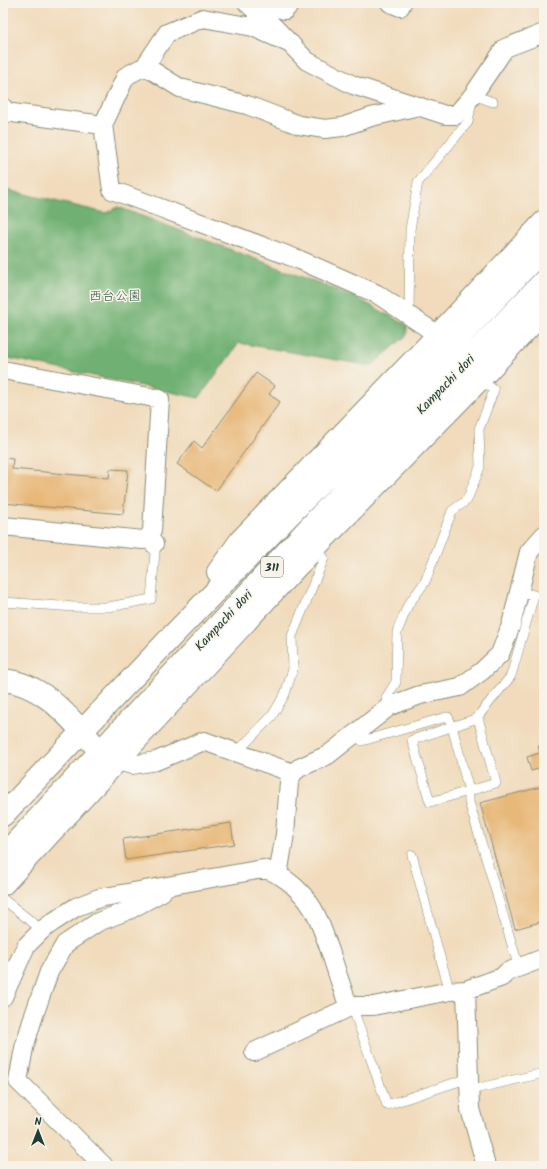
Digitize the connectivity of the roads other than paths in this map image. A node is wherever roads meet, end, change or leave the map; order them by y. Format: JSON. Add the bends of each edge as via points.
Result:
{"nodes":[{"id":1,"x":247,"y":3,"type":"edge"},
{"id":2,"x":265,"y":3,"type":"edge"},
{"id":3,"x":291,"y":3,"type":"edge"},
{"id":4,"x":390,"y":3,"type":"edge"},
{"id":5,"x":402,"y":3,"type":"edge"},
{"id":6,"x":544,"y":34,"type":"edge"},
{"id":7,"x":291,"y":44,"type":"junction"},
{"id":8,"x":145,"y":66,"type":"junction"},
{"id":9,"x":473,"y":94,"type":"junction"},
{"id":10,"x":493,"y":102,"type":"dead end"},
{"id":11,"x":3,"y":106,"type":"edge"},
{"id":12,"x":416,"y":106,"type":"junction"},
{"id":13,"x":103,"y":125,"type":"junction"},
{"id":14,"x":544,"y":222,"type":"edge"},
{"id":15,"x":544,"y":248,"type":"edge"},
{"id":16,"x":544,"y":281,"type":"edge"},
{"id":17,"x":544,"y":311,"type":"edge"},
{"id":18,"x":410,"y":316,"type":"junction"},
{"id":19,"x":438,"y":336,"type":"junction"},
{"id":20,"x":3,"y":370,"type":"edge"},
{"id":21,"x":476,"y":375,"type":"junction"},
{"id":22,"x":3,"y":526,"type":"edge"},
{"id":23,"x":544,"y":535,"type":"edge"},
{"id":24,"x":151,"y":540,"type":"junction"},
{"id":25,"x":324,"y":558,"type":"dead end"},
{"id":26,"x":519,"y":592,"type":"junction"},
{"id":27,"x":3,"y":602,"type":"edge"},
{"id":28,"x":172,"y":636,"type":"junction"},
{"id":29,"x":3,"y":680,"type":"edge"},
{"id":30,"x":390,"y":706,"type":"junction"},
{"id":31,"x":478,"y":718,"type":"junction"},
{"id":32,"x":452,"y":726,"type":"junction"},
{"id":33,"x":82,"y":732,"type":"junction"},
{"id":34,"x":355,"y":734,"type":"junction"},
{"id":35,"x":236,"y":753,"type":"junction"},
{"id":36,"x":110,"y":756,"type":"junction"},
{"id":37,"x":293,"y":774,"type":"junction"},
{"id":38,"x":469,"y":791,"type":"junction"},
{"id":39,"x":3,"y":815,"type":"edge"},
{"id":40,"x":412,"y":855,"type":"dead end"},
{"id":41,"x":3,"y":856,"type":"edge"},
{"id":42,"x":278,"y":875,"type":"junction"},
{"id":43,"x":3,"y":884,"type":"edge"},
{"id":44,"x":174,"y":886,"type":"junction"},
{"id":45,"x":3,"y":899,"type":"edge"},
{"id":46,"x":42,"y":930,"type":"junction"},
{"id":47,"x":544,"y":958,"type":"edge"},
{"id":48,"x":518,"y":968,"type":"junction"},
{"id":49,"x":458,"y":991,"type":"junction"},
{"id":50,"x":3,"y":997,"type":"edge"},
{"id":51,"x":352,"y":1006,"type":"junction"},
{"id":52,"x":254,"y":1052,"type":"dead end"},
{"id":53,"x":544,"y":1073,"type":"edge"},
{"id":54,"x":469,"y":1084,"type":"junction"},
{"id":55,"x":104,"y":1166,"type":"edge"},
{"id":56,"x":486,"y":1166,"type":"edge"}],
"edges":[{"from":1,"to":7,"type":"street"},
{"from":2,"to":3,"type":"street","via":[[285,10]]},
{"from":4,"to":5,"type":"street","via":[[400,7]]},
{"from":6,"to":9,"type":"street","via":[[505,48]]},
{"from":7,"to":8,"type":"street","via":[[253,27],[203,18],[167,33]]},
{"from":7,"to":12,"type":"street","via":[[307,61],[353,85]]},
{"from":8,"to":12,"type":"street","via":[[180,88],[248,105],[299,125],[325,129],[342,127],[383,113]]},
{"from":8,"to":13,"type":"street","via":[[126,76]]},
{"from":9,"to":10,"type":"lane"},
{"from":9,"to":12,"type":"street","via":[[456,115],[445,115]]},
{"from":9,"to":18,"type":"lane","via":[[468,122],[418,182],[410,230]]},
{"from":11,"to":13,"type":"street","via":[[5,112]]},
{"from":13,"to":18,"type":"street","via":[[112,190],[300,260],[377,294]]},
{"from":14,"to":19,"type":"main road"},
{"from":15,"to":28,"type":"main road","name":"Kampachi dori","number":"311"},
{"from":16,"to":36,"type":"main road","name":"Kampachi dori","number":"311","via":[[375,457]]},
{"from":17,"to":21,"type":"main road"},
{"from":18,"to":19,"type":"street"},
{"from":19,"to":28,"type":"main road","via":[[241,540]]},
{"from":20,"to":24,"type":"street","via":[[160,399]]},
{"from":21,"to":30,"type":"lane","via":[[494,390],[479,429],[480,467],[467,500],[452,511],[425,582],[408,605],[397,632],[396,682],[386,698]]},
{"from":21,"to":36,"type":"main road","via":[[297,566]]},
{"from":22,"to":24,"type":"street"},
{"from":23,"to":26,"type":"street","via":[[529,552]]},
{"from":24,"to":27,"type":"lane","via":[[155,552],[151,599],[108,607]]},
{"from":25,"to":35,"type":"lane","via":[[292,636],[293,669],[285,694],[272,716]]},
{"from":26,"to":30,"type":"street","via":[[511,625],[500,654],[482,670],[460,686],[420,695]]},
{"from":26,"to":31,"type":"lane","via":[[534,595],[511,676]]},
{"from":28,"to":33,"type":"main road","name":"Kampachi dori","number":"311"},
{"from":29,"to":33,"type":"main road","via":[[21,683],[40,692],[59,707]]},
{"from":30,"to":34,"type":"street"},
{"from":31,"to":32,"type":"lane"},
{"from":31,"to":38,"type":"lane","via":[[496,783]]},
{"from":32,"to":34,"type":"lane","via":[[448,717],[362,741]]},
{"from":32,"to":38,"type":"lane"},
{"from":32,"to":38,"type":"lane","via":[[412,740],[430,802]]},
{"from":33,"to":36,"type":"main road"},
{"from":33,"to":39,"type":"main road","name":"Kampachi dori","number":"311"},
{"from":34,"to":37,"type":"street","via":[[328,755],[299,768]]},
{"from":35,"to":36,"type":"street","via":[[204,741],[156,761],[132,765]]},
{"from":35,"to":37,"type":"street"},
{"from":36,"to":41,"type":"main road","name":"Kampachi dori","number":"311"},
{"from":36,"to":43,"type":"main road"},
{"from":37,"to":42,"type":"street","via":[[289,782],[285,834]]},
{"from":38,"to":48,"type":"lane","via":[[469,802]]},
{"from":40,"to":49,"type":"lane","via":[[437,950]]},
{"from":42,"to":44,"type":"street","via":[[263,869]]},
{"from":42,"to":51,"type":"street","via":[[301,893],[317,916],[346,999]]},
{"from":44,"to":46,"type":"street","via":[[99,898],[76,907]]},
{"from":44,"to":55,"type":"street","via":[[129,910],[98,922],[65,944],[49,972],[24,1048],[18,1081]]},
{"from":45,"to":46,"type":"lane"},
{"from":46,"to":50,"type":"street","via":[[26,946]]},
{"from":47,"to":48,"type":"street"},
{"from":48,"to":49,"type":"street","via":[[502,977]]},
{"from":49,"to":51,"type":"street","via":[[373,1006]]},
{"from":49,"to":54,"type":"street"},
{"from":51,"to":52,"type":"street"},
{"from":51,"to":54,"type":"lane","via":[[387,1105]]},
{"from":53,"to":54,"type":"lane"},
{"from":54,"to":56,"type":"street","via":[[470,1109]]}]}
